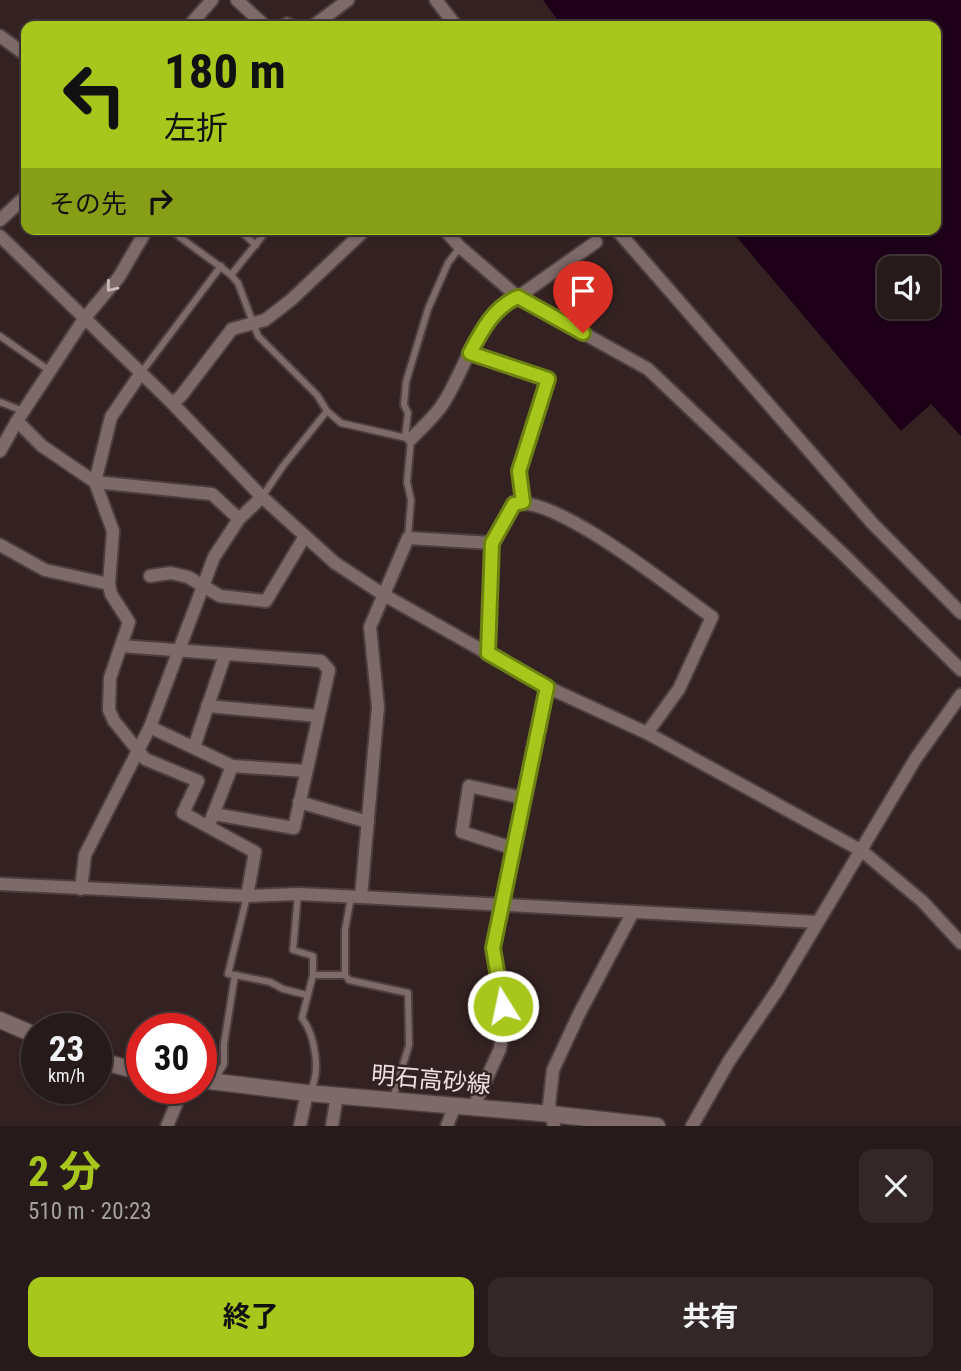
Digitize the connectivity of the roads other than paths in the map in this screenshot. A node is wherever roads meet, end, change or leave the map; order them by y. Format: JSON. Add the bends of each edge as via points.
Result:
{"nodes":[{"id":1,"x":212,"y":0,"type":"edge"},
{"id":2,"x":237,"y":0,"type":"edge"},
{"id":3,"x":348,"y":0,"type":"edge"},
{"id":4,"x":436,"y":0,"type":"edge"},
{"id":5,"x":193,"y":21,"type":"edge"},
{"id":6,"x":260,"y":21,"type":"edge"},
{"id":7,"x":320,"y":21,"type":"edge"},
{"id":8,"x":452,"y":21,"type":"edge"},
{"id":9,"x":0,"y":36,"type":"edge"},
{"id":10,"x":21,"y":51,"type":"edge"},
{"id":11,"x":21,"y":201,"type":"edge"},
{"id":12,"x":0,"y":220,"type":"edge"},
{"id":13,"x":144,"y":235,"type":"edge"},
{"id":14,"x":177,"y":235,"type":"edge"},
{"id":15,"x":244,"y":235,"type":"edge"},
{"id":16,"x":264,"y":235,"type":"edge"},
{"id":17,"x":360,"y":235,"type":"edge"},
{"id":18,"x":449,"y":235,"type":"edge"},
{"id":19,"x":621,"y":235,"type":"edge"},
{"id":20,"x":0,"y":236,"type":"edge"},
{"id":21,"x":596,"y":242,"type":"dead end"},
{"id":22,"x":256,"y":245,"type":"junction"},
{"id":23,"x":460,"y":247,"type":"junction"},
{"id":24,"x":220,"y":266,"type":"junction"},
{"id":25,"x":231,"y":275,"type":"junction"},
{"id":26,"x":518,"y":297,"type":"junction"},
{"id":27,"x":85,"y":319,"type":"junction"},
{"id":28,"x":252,"y":323,"type":"junction"},
{"id":29,"x":0,"y":336,"type":"edge"},
{"id":30,"x":470,"y":353,"type":"junction"},
{"id":31,"x":50,"y":371,"type":"junction"},
{"id":32,"x":141,"y":373,"type":"junction"},
{"id":33,"x":0,"y":402,"type":"edge"},
{"id":34,"x":172,"y":403,"type":"junction"},
{"id":35,"x":327,"y":411,"type":"junction"},
{"id":36,"x":20,"y":416,"type":"junction"},
{"id":37,"x":408,"y":438,"type":"junction"},
{"id":38,"x":0,"y":450,"type":"edge"},
{"id":39,"x":95,"y":482,"type":"junction"},
{"id":40,"x":262,"y":498,"type":"junction"},
{"id":41,"x":523,"y":502,"type":"junction"},
{"id":42,"x":239,"y":520,"type":"junction"},
{"id":43,"x":305,"y":536,"type":"junction"},
{"id":44,"x":408,"y":538,"type":"junction"},
{"id":45,"x":492,"y":543,"type":"junction"},
{"id":46,"x":0,"y":545,"type":"edge"},
{"id":47,"x":149,"y":576,"type":"dead end"},
{"id":48,"x":109,"y":584,"type":"junction"},
{"id":49,"x":203,"y":586,"type":"junction"},
{"id":50,"x":384,"y":595,"type":"junction"},
{"id":51,"x":961,"y":612,"type":"edge"},
{"id":52,"x":121,"y":646,"type":"junction"},
{"id":53,"x":178,"y":652,"type":"junction"},
{"id":54,"x":488,"y":653,"type":"junction"},
{"id":55,"x":225,"y":655,"type":"junction"},
{"id":56,"x":961,"y":670,"type":"edge"},
{"id":57,"x":547,"y":687,"type":"junction"},
{"id":58,"x":961,"y":695,"type":"edge"},
{"id":59,"x":207,"y":706,"type":"junction"},
{"id":60,"x":318,"y":716,"type":"junction"},
{"id":61,"x":150,"y":727,"type":"junction"},
{"id":62,"x":647,"y":733,"type":"junction"},
{"id":63,"x":194,"y":747,"type":"junction"},
{"id":64,"x":139,"y":750,"type":"junction"},
{"id":65,"x":232,"y":766,"type":"junction"},
{"id":66,"x":306,"y":771,"type":"junction"},
{"id":67,"x":523,"y":798,"type":"junction"},
{"id":68,"x":299,"y":802,"type":"junction"},
{"id":69,"x":211,"y":821,"type":"junction"},
{"id":70,"x":368,"y":822,"type":"junction"},
{"id":71,"x":513,"y":848,"type":"junction"},
{"id":72,"x":862,"y":851,"type":"junction"},
{"id":73,"x":0,"y":884,"type":"edge"},
{"id":74,"x":81,"y":889,"type":"junction"},
{"id":75,"x":298,"y":894,"type":"junction"},
{"id":76,"x":247,"y":896,"type":"junction"},
{"id":77,"x":356,"y":897,"type":"junction"},
{"id":78,"x":500,"y":905,"type":"junction"},
{"id":79,"x":633,"y":912,"type":"junction"},
{"id":80,"x":817,"y":922,"type":"junction"},
{"id":81,"x":961,"y":943,"type":"edge"},
{"id":82,"x":235,"y":975,"type":"junction"},
{"id":83,"x":313,"y":975,"type":"junction"},
{"id":84,"x":345,"y":975,"type":"junction"},
{"id":85,"x":307,"y":995,"type":"junction"},
{"id":86,"x":0,"y":1020,"type":"edge"},
{"id":87,"x":21,"y":1029,"type":"edge"},
{"id":88,"x":217,"y":1071,"type":"edge"},
{"id":89,"x":217,"y":1082,"type":"edge"},
{"id":90,"x":307,"y":1093,"type":"junction"},
{"id":91,"x":337,"y":1095,"type":"junction"},
{"id":92,"x":393,"y":1100,"type":"junction"},
{"id":93,"x":176,"y":1104,"type":"edge"},
{"id":94,"x":454,"y":1105,"type":"junction"},
{"id":95,"x":474,"y":1107,"type":"junction"},
{"id":96,"x":552,"y":1120,"type":"edge"},
{"id":97,"x":167,"y":1126,"type":"edge"},
{"id":98,"x":300,"y":1126,"type":"edge"},
{"id":99,"x":332,"y":1126,"type":"edge"},
{"id":100,"x":447,"y":1126,"type":"edge"},
{"id":101,"x":657,"y":1126,"type":"edge"},
{"id":102,"x":692,"y":1126,"type":"edge"}],
"edges":[{"from":1,"to":5,"type":"street"},
{"from":2,"to":6,"type":"street"},
{"from":3,"to":7,"type":"street"},
{"from":4,"to":8,"type":"street"},
{"from":9,"to":10,"type":"street"},
{"from":11,"to":12,"type":"street"},
{"from":13,"to":27,"type":"street","one_way":true,"via":[[119,277]]},
{"from":14,"to":24,"type":"lane"},
{"from":15,"to":22,"type":"lane"},
{"from":16,"to":22,"type":"lane"},
{"from":17,"to":28,"type":"street","via":[[291,300],[265,320]]},
{"from":18,"to":23,"type":"street"},
{"from":19,"to":51,"type":"street","via":[[873,524]]},
{"from":20,"to":27,"type":"street"},
{"from":21,"to":26,"type":"street"},
{"from":22,"to":25,"type":"lane"},
{"from":23,"to":26,"type":"street"},
{"from":23,"to":37,"type":"lane","via":[[428,309],[405,382]]},
{"from":24,"to":25,"type":"lane"},
{"from":24,"to":32,"type":"lane"},
{"from":25,"to":28,"type":"lane"},
{"from":26,"to":30,"type":"street","via":[[505,303],[483,328]]},
{"from":26,"to":56,"type":"street","via":[[648,369]]},
{"from":27,"to":31,"type":"street"},
{"from":27,"to":32,"type":"street"},
{"from":28,"to":34,"type":"street","via":[[232,329]]},
{"from":28,"to":35,"type":"lane","via":[[258,336]]},
{"from":29,"to":31,"type":"lane"},
{"from":30,"to":37,"type":"street","via":[[443,405]]},
{"from":30,"to":41,"type":"street","via":[[548,379],[519,471]]},
{"from":31,"to":36,"type":"street"},
{"from":32,"to":34,"type":"street"},
{"from":32,"to":39,"type":"street","via":[[111,417]]},
{"from":33,"to":36,"type":"lane"},
{"from":34,"to":40,"type":"street"},
{"from":35,"to":37,"type":"lane","via":[[341,423]]},
{"from":35,"to":40,"type":"lane"},
{"from":36,"to":38,"type":"street"},
{"from":36,"to":39,"type":"street","via":[[42,446]]},
{"from":37,"to":44,"type":"lane"},
{"from":39,"to":42,"type":"street","via":[[212,494]]},
{"from":39,"to":48,"type":"street","via":[[113,531]]},
{"from":40,"to":42,"type":"street"},
{"from":40,"to":43,"type":"street"},
{"from":41,"to":45,"type":"street","via":[[514,504]]},
{"from":41,"to":62,"type":"street","via":[[550,509],[596,535],[712,617],[679,689]]},
{"from":42,"to":49,"type":"street","via":[[214,557]]},
{"from":43,"to":49,"type":"street","via":[[266,601],[220,596]]},
{"from":43,"to":50,"type":"street","via":[[335,563]]},
{"from":44,"to":45,"type":"street"},
{"from":44,"to":50,"type":"street"},
{"from":45,"to":54,"type":"street"},
{"from":46,"to":48,"type":"street","via":[[45,570]]},
{"from":47,"to":49,"type":"street","via":[[171,573]]},
{"from":48,"to":52,"type":"street","via":[[129,622]]},
{"from":49,"to":53,"type":"street"},
{"from":50,"to":54,"type":"street"},
{"from":50,"to":70,"type":"street","via":[[370,627],[378,707]]},
{"from":52,"to":53,"type":"street"},
{"from":52,"to":64,"type":"street","via":[[110,678],[109,710]]},
{"from":53,"to":55,"type":"street"},
{"from":53,"to":61,"type":"street"},
{"from":54,"to":57,"type":"street"},
{"from":55,"to":59,"type":"street"},
{"from":55,"to":60,"type":"street","via":[[321,661],[329,670]]},
{"from":57,"to":62,"type":"street"},
{"from":57,"to":67,"type":"street"},
{"from":58,"to":72,"type":"street","via":[[916,758]]},
{"from":59,"to":60,"type":"street"},
{"from":59,"to":63,"type":"street"},
{"from":60,"to":66,"type":"street"},
{"from":61,"to":63,"type":"street"},
{"from":61,"to":64,"type":"street"},
{"from":62,"to":72,"type":"street"},
{"from":63,"to":65,"type":"street"},
{"from":64,"to":69,"type":"street","via":[[145,759],[198,780],[183,813]]},
{"from":64,"to":74,"type":"street","via":[[85,855]]},
{"from":65,"to":66,"type":"street"},
{"from":65,"to":69,"type":"street"},
{"from":66,"to":68,"type":"street"},
{"from":67,"to":71,"type":"street"},
{"from":67,"to":71,"type":"street","via":[[469,786],[462,832]]},
{"from":68,"to":69,"type":"street","via":[[294,828]]},
{"from":68,"to":70,"type":"street"},
{"from":69,"to":76,"type":"street","via":[[255,852]]},
{"from":70,"to":77,"type":"street"},
{"from":71,"to":78,"type":"street"},
{"from":72,"to":80,"type":"street"},
{"from":72,"to":81,"type":"street","via":[[922,901]]},
{"from":73,"to":74,"type":"street"},
{"from":74,"to":76,"type":"street"},
{"from":75,"to":76,"type":"street"},
{"from":75,"to":77,"type":"street"},
{"from":75,"to":83,"type":"lane","via":[[293,950],[313,956]]},
{"from":76,"to":82,"type":"lane","via":[[228,974]]},
{"from":77,"to":78,"type":"street"},
{"from":77,"to":84,"type":"lane","via":[[345,930]]},
{"from":78,"to":79,"type":"street"},
{"from":78,"to":95,"type":"street","via":[[493,948],[504,1026],[500,1049]]},
{"from":79,"to":80,"type":"street"},
{"from":79,"to":96,"type":"street","via":[[553,1070]]},
{"from":80,"to":102,"type":"street"},
{"from":82,"to":85,"type":"lane"},
{"from":82,"to":88,"type":"lane","via":[[224,1064]]},
{"from":83,"to":84,"type":"lane"},
{"from":83,"to":85,"type":"lane"},
{"from":84,"to":92,"type":"lane","via":[[349,980],[408,993],[409,1045]]},
{"from":85,"to":90,"type":"lane","via":[[302,1018],[314,1048],[315,1072],[314,1085]]},
{"from":86,"to":87,"type":"main road"},
{"from":89,"to":90,"type":"main road","name":"明石高砂線"},
{"from":90,"to":91,"type":"main road","name":"明石高砂線"},
{"from":90,"to":98,"type":"street"},
{"from":91,"to":92,"type":"main road","name":"明石高砂線"},
{"from":91,"to":99,"type":"street"},
{"from":92,"to":94,"type":"main road","name":"明石高砂線"},
{"from":93,"to":97,"type":"street"},
{"from":94,"to":95,"type":"main road","name":"明石高砂線"},
{"from":94,"to":100,"type":"street"},
{"from":95,"to":96,"type":"main road","name":"明石高砂線"},
{"from":96,"to":101,"type":"main road","name":"明石高砂線"}]}
